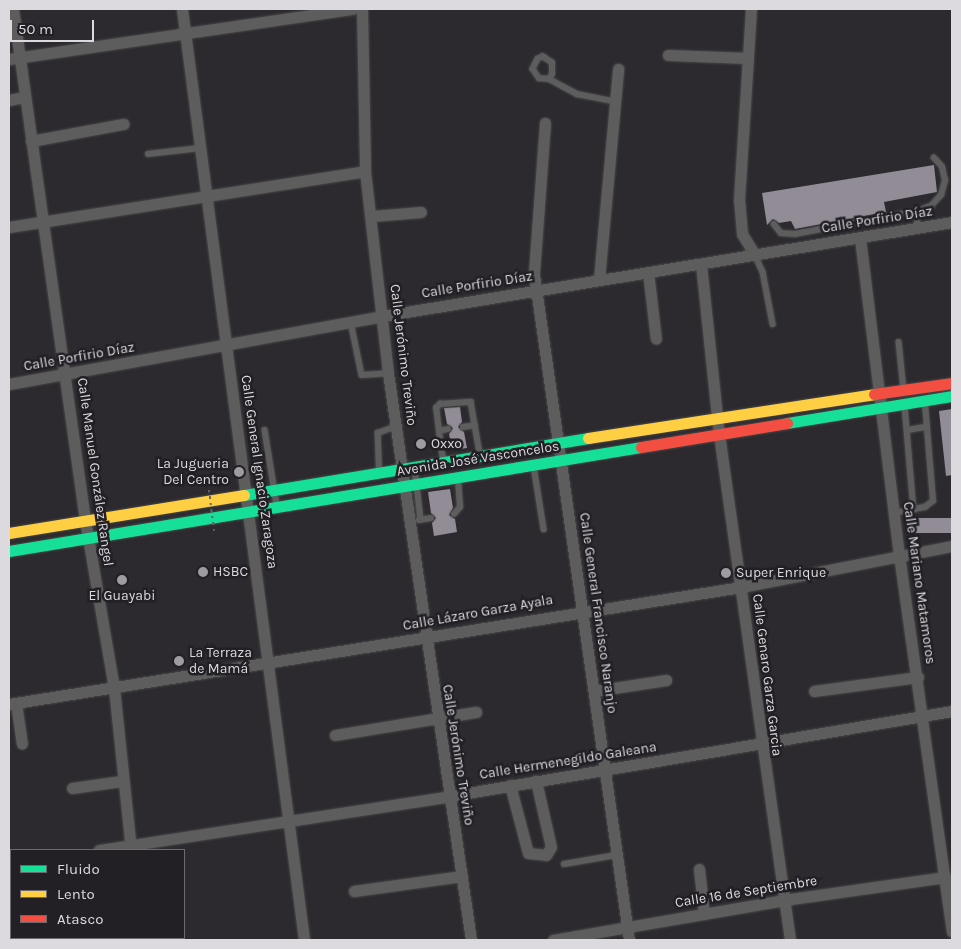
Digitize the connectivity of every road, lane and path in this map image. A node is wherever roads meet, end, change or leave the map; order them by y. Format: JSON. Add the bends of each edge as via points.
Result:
{"nodes":[{"id":1,"x":13,"y":9,"type":"edge"},
{"id":2,"x":182,"y":9,"type":"edge"},
{"id":3,"x":352,"y":9,"type":"edge"},
{"id":4,"x":362,"y":9,"type":"edge"},
{"id":5,"x":751,"y":9,"type":"edge"},
{"id":6,"x":185,"y":31,"type":"junction"},
{"id":7,"x":668,"y":55,"type":"dead end"},
{"id":8,"x":14,"y":58,"type":"edge"},
{"id":9,"x":748,"y":58,"type":"junction"},
{"id":10,"x":618,"y":69,"type":"dead end"},
{"id":11,"x":548,"y":79,"type":"dead end"},
{"id":12,"x":25,"y":97,"type":"junction"},
{"id":13,"x":9,"y":100,"type":"edge"},
{"id":14,"x":614,"y":101,"type":"junction"},
{"id":15,"x":545,"y":123,"type":"dead end"},
{"id":16,"x":124,"y":124,"type":"dead end"},
{"id":17,"x":31,"y":141,"type":"junction"},
{"id":18,"x":201,"y":148,"type":"junction"},
{"id":19,"x":148,"y":154,"type":"dead end"},
{"id":20,"x":934,"y":158,"type":"dead end"},
{"id":21,"x":365,"y":171,"type":"junction"},
{"id":22,"x":208,"y":196,"type":"junction"},
{"id":23,"x":916,"y":211,"type":"junction"},
{"id":24,"x":421,"y":212,"type":"dead end"},
{"id":25,"x":372,"y":216,"type":"junction"},
{"id":26,"x":43,"y":221,"type":"junction"},
{"id":27,"x":952,"y":222,"type":"edge"},
{"id":28,"x":774,"y":224,"type":"dead end"},
{"id":29,"x":9,"y":227,"type":"edge"},
{"id":30,"x":918,"y":229,"type":"junction"},
{"id":31,"x":810,"y":231,"type":"junction"},
{"id":32,"x":860,"y":238,"type":"junction"},
{"id":33,"x":811,"y":246,"type":"junction"},
{"id":34,"x":755,"y":255,"type":"junction"},
{"id":35,"x":701,"y":264,"type":"junction"},
{"id":36,"x":648,"y":272,"type":"junction"},
{"id":37,"x":600,"y":279,"type":"junction"},
{"id":38,"x":537,"y":290,"type":"junction"},
{"id":39,"x":382,"y":316,"type":"junction"},
{"id":40,"x":351,"y":322,"type":"junction"},
{"id":41,"x":772,"y":324,"type":"dead end"},
{"id":42,"x":656,"y":339,"type":"dead end"},
{"id":43,"x":899,"y":342,"type":"dead end"},
{"id":44,"x":227,"y":346,"type":"junction"},
{"id":45,"x":388,"y":373,"type":"junction"},
{"id":46,"x":65,"y":374,"type":"junction"},
{"id":47,"x":952,"y":383,"type":"edge"},
{"id":48,"x":9,"y":384,"type":"edge"},
{"id":49,"x":924,"y":388,"type":"junction"},
{"id":50,"x":904,"y":391,"type":"junction"},
{"id":51,"x":878,"y":394,"type":"junction"},
{"id":52,"x":952,"y":396,"type":"edge"},
{"id":53,"x":925,"y":400,"type":"junction"},
{"id":54,"x":904,"y":403,"type":"junction"},
{"id":55,"x":880,"y":407,"type":"junction"},
{"id":56,"x":718,"y":417,"type":"junction"},
{"id":57,"x":475,"y":425,"type":"junction"},
{"id":58,"x":397,"y":426,"type":"junction"},
{"id":59,"x":463,"y":427,"type":"dead end"},
{"id":60,"x":927,"y":427,"type":"junction"},
{"id":61,"x":448,"y":429,"type":"dead end"},
{"id":62,"x":265,"y":430,"type":"dead end"},
{"id":63,"x":907,"y":430,"type":"junction"},
{"id":64,"x":440,"y":431,"type":"junction"},
{"id":65,"x":719,"y":434,"type":"junction"},
{"id":66,"x":560,"y":444,"type":"junction"},
{"id":67,"x":531,"y":449,"type":"junction"},
{"id":68,"x":481,"y":458,"type":"junction"},
{"id":69,"x":562,"y":461,"type":"junction"},
{"id":70,"x":456,"y":462,"type":"junction"},
{"id":71,"x":444,"y":464,"type":"junction"},
{"id":72,"x":534,"y":465,"type":"junction"},
{"id":73,"x":415,"y":468,"type":"junction"},
{"id":74,"x":402,"y":470,"type":"junction"},
{"id":75,"x":379,"y":474,"type":"junction"},
{"id":76,"x":484,"y":474,"type":"junction"},
{"id":77,"x":458,"y":478,"type":"junction"},
{"id":78,"x":446,"y":480,"type":"junction"},
{"id":79,"x":417,"y":484,"type":"junction"},
{"id":80,"x":404,"y":486,"type":"junction"},
{"id":81,"x":209,"y":490,"type":"dead end"},
{"id":82,"x":275,"y":490,"type":"junction"},
{"id":83,"x":380,"y":490,"type":"junction"},
{"id":84,"x":248,"y":495,"type":"junction"},
{"id":85,"x":277,"y":508,"type":"junction"},
{"id":86,"x":914,"y":510,"type":"junction"},
{"id":87,"x":250,"y":512,"type":"junction"},
{"id":88,"x":894,"y":513,"type":"junction"},
{"id":89,"x":454,"y":514,"type":"dead end"},
{"id":90,"x":431,"y":518,"type":"dead end"},
{"id":91,"x":85,"y":520,"type":"junction"},
{"id":92,"x":415,"y":520,"type":"junction"},
{"id":93,"x":544,"y":529,"type":"dead end"},
{"id":94,"x":214,"y":531,"type":"dead end"},
{"id":95,"x":9,"y":533,"type":"edge"},
{"id":96,"x":89,"y":538,"type":"junction"},
{"id":97,"x":952,"y":546,"type":"edge"},
{"id":98,"x":9,"y":551,"type":"edge"},
{"id":99,"x":899,"y":555,"type":"junction"},
{"id":100,"x":741,"y":587,"type":"junction"},
{"id":101,"x":583,"y":610,"type":"junction"},
{"id":102,"x":425,"y":638,"type":"junction"},
{"id":103,"x":269,"y":664,"type":"junction"},
{"id":104,"x":918,"y":677,"type":"junction"},
{"id":105,"x":666,"y":680,"type":"dead end"},
{"id":106,"x":114,"y":688,"type":"junction"},
{"id":107,"x":594,"y":691,"type":"junction"},
{"id":108,"x":814,"y":691,"type":"dead end"},
{"id":109,"x":12,"y":704,"type":"edge"},
{"id":110,"x":952,"y":711,"type":"edge"},
{"id":111,"x":476,"y":712,"type":"dead end"},
{"id":112,"x":922,"y":716,"type":"junction"},
{"id":113,"x":438,"y":720,"type":"junction"},
{"id":114,"x":335,"y":735,"type":"dead end"},
{"id":115,"x":22,"y":744,"type":"dead end"},
{"id":116,"x":760,"y":744,"type":"junction"},
{"id":117,"x":603,"y":770,"type":"junction"},
{"id":118,"x":122,"y":781,"type":"junction"},
{"id":119,"x":536,"y":781,"type":"junction"},
{"id":120,"x":510,"y":785,"type":"junction"},
{"id":121,"x":72,"y":788,"type":"dead end"},
{"id":122,"x":450,"y":796,"type":"junction"},
{"id":123,"x":290,"y":822,"type":"junction"},
{"id":124,"x":131,"y":848,"type":"edge"},
{"id":125,"x":114,"y":849,"type":"edge"},
{"id":126,"x":616,"y":855,"type":"junction"},
{"id":127,"x":564,"y":864,"type":"dead end"},
{"id":128,"x":699,"y":869,"type":"dead end"},
{"id":129,"x":462,"y":876,"type":"junction"},
{"id":130,"x":945,"y":877,"type":"junction"},
{"id":131,"x":354,"y":891,"type":"dead end"},
{"id":132,"x":784,"y":900,"type":"junction"},
{"id":133,"x":704,"y":914,"type":"junction"},
{"id":134,"x":627,"y":927,"type":"junction"},
{"id":135,"x":952,"y":931,"type":"edge"},
{"id":136,"x":304,"y":940,"type":"edge"},
{"id":137,"x":470,"y":940,"type":"edge"},
{"id":138,"x":553,"y":940,"type":"edge"},
{"id":139,"x":629,"y":940,"type":"edge"},
{"id":140,"x":790,"y":940,"type":"edge"}],
"edges":[{"from":1,"to":8,"type":"street","name":"Calle Manuel González Rangel"},
{"from":2,"to":6,"type":"street","name":"Calle General Ignacio Zaragoza"},
{"from":3,"to":6,"type":"street"},
{"from":4,"to":21,"type":"street","name":"Calle Jerónimo Treviño"},
{"from":5,"to":9,"type":"street"},
{"from":6,"to":8,"type":"street"},
{"from":6,"to":18,"type":"street","name":"Calle General Ignacio Zaragoza"},
{"from":7,"to":9,"type":"street"},
{"from":8,"to":12,"type":"street","name":"Calle Manuel González Rangel"},
{"from":9,"to":34,"type":"street","via":[[739,199],[742,234]]},
{"from":10,"to":14,"type":"street"},
{"from":11,"to":14,"type":"lane","via":[[566,90]]},
{"from":12,"to":13,"type":"street"},
{"from":12,"to":17,"type":"street","name":"Calle Manuel González Rangel"},
{"from":14,"to":37,"type":"street"},
{"from":15,"to":38,"type":"street","name":"Calle General Francisco Naranjo","via":[[534,274]]},
{"from":16,"to":17,"type":"street"},
{"from":17,"to":26,"type":"street","name":"Calle Manuel González Rangel"},
{"from":18,"to":19,"type":"lane"},
{"from":18,"to":22,"type":"street","name":"Calle General Ignacio Zaragoza"},
{"from":20,"to":23,"type":"lane","via":[[942,167],[945,181],[941,195],[931,206]]},
{"from":21,"to":22,"type":"street"},
{"from":21,"to":25,"type":"street","name":"Calle Jerónimo Treviño"},
{"from":22,"to":26,"type":"street"},
{"from":22,"to":44,"type":"street","name":"Calle General Ignacio Zaragoza"},
{"from":23,"to":30,"type":"lane"},
{"from":23,"to":31,"type":"lane"},
{"from":24,"to":25,"type":"street"},
{"from":25,"to":39,"type":"street","name":"Calle Jerónimo Treviño"},
{"from":26,"to":29,"type":"street"},
{"from":26,"to":46,"type":"street","name":"Calle Manuel González Rangel"},
{"from":27,"to":30,"type":"street","name":"Calle Porfirio Díaz"},
{"from":28,"to":31,"type":"lane","via":[[781,233]]},
{"from":30,"to":32,"type":"street","name":"Calle Porfirio Díaz"},
{"from":31,"to":33,"type":"lane"},
{"from":32,"to":33,"type":"street","name":"Calle Porfirio Díaz"},
{"from":32,"to":51,"type":"street","name":"Calle Mariano Matamoros"},
{"from":33,"to":34,"type":"street","name":"Calle Porfirio Díaz"},
{"from":34,"to":35,"type":"street","name":"Calle Porfirio Díaz"},
{"from":34,"to":41,"type":"lane","via":[[764,272]]},
{"from":35,"to":36,"type":"street","name":"Calle Porfirio Díaz"},
{"from":35,"to":56,"type":"street","name":"Calle Genaro Garza Garcia"},
{"from":36,"to":37,"type":"street","name":"Calle Porfirio Díaz"},
{"from":36,"to":42,"type":"street"},
{"from":37,"to":38,"type":"street","name":"Calle Porfirio Díaz"},
{"from":38,"to":39,"type":"street","name":"Calle Porfirio Díaz"},
{"from":38,"to":66,"type":"street","name":"Calle General Francisco Naranjo"},
{"from":39,"to":40,"type":"street","name":"Calle Porfirio Díaz"},
{"from":39,"to":45,"type":"street","name":"Calle Jerónimo Treviño"},
{"from":40,"to":44,"type":"street","name":"Calle Porfirio Díaz"},
{"from":40,"to":45,"type":"lane","via":[[362,375]]},
{"from":43,"to":50,"type":"lane"},
{"from":44,"to":46,"type":"street","name":"Calle Porfirio Díaz"},
{"from":44,"to":84,"type":"street","name":"Calle General Ignacio Zaragoza"},
{"from":45,"to":58,"type":"street","name":"Calle Jerónimo Treviño"},
{"from":46,"to":48,"type":"street","name":"Calle Porfirio Díaz"},
{"from":46,"to":91,"type":"street","name":"Calle Manuel González Rangel"},
{"from":47,"to":49,"type":"main road","name":"Avenida José Vasconcelos"},
{"from":49,"to":50,"type":"main road","name":"Avenida José Vasconcelos"},
{"from":49,"to":53,"type":"lane"},
{"from":50,"to":51,"type":"main road","name":"Avenida José Vasconcelos"},
{"from":50,"to":54,"type":"lane"},
{"from":51,"to":55,"type":"street","name":"Calle Mariano Matamoros"},
{"from":51,"to":56,"type":"main road","name":"Avenida José Vasconcelos"},
{"from":52,"to":53,"type":"main road","name":"Avenida José Vasconcelos"},
{"from":53,"to":54,"type":"main road","name":"Avenida José Vasconcelos"},
{"from":53,"to":60,"type":"lane"},
{"from":54,"to":55,"type":"main road","name":"Avenida José Vasconcelos"},
{"from":54,"to":63,"type":"lane"},
{"from":55,"to":65,"type":"main road","name":"Avenida José Vasconcelos"},
{"from":55,"to":88,"type":"street","name":"Calle Mariano Matamoros"},
{"from":56,"to":65,"type":"street","name":"Calle Genaro Garza Garcia"},
{"from":56,"to":66,"type":"main road","name":"Avenida José Vasconcelos"},
{"from":57,"to":59,"type":"lane"},
{"from":57,"to":64,"type":"lane","via":[[471,402],[440,404],[436,408]]},
{"from":57,"to":68,"type":"lane"},
{"from":58,"to":74,"type":"street","name":"Calle Jerónimo Treviño"},
{"from":58,"to":75,"type":"lane","via":[[378,433]]},
{"from":60,"to":63,"type":"lane"},
{"from":60,"to":86,"type":"lane","via":[[934,496],[930,504]]},
{"from":61,"to":64,"type":"lane"},
{"from":62,"to":82,"type":"lane"},
{"from":63,"to":86,"type":"lane"},
{"from":64,"to":71,"type":"lane"},
{"from":65,"to":69,"type":"main road","name":"Avenida José Vasconcelos"},
{"from":65,"to":100,"type":"street","name":"Calle Genaro Garza Garcia"},
{"from":66,"to":67,"type":"main road","name":"Avenida José Vasconcelos"},
{"from":66,"to":69,"type":"street","name":"Calle General Francisco Naranjo"},
{"from":67,"to":68,"type":"main road","name":"Avenida José Vasconcelos"},
{"from":67,"to":72,"type":"lane"},
{"from":68,"to":70,"type":"main road","name":"Avenida José Vasconcelos"},
{"from":68,"to":76,"type":"lane"},
{"from":69,"to":72,"type":"main road","name":"Avenida José Vasconcelos"},
{"from":69,"to":101,"type":"street","name":"Calle General Francisco Naranjo"},
{"from":70,"to":71,"type":"main road","name":"Avenida José Vasconcelos"},
{"from":70,"to":77,"type":"lane"},
{"from":71,"to":73,"type":"main road","name":"Avenida José Vasconcelos"},
{"from":71,"to":78,"type":"lane"},
{"from":72,"to":76,"type":"main road","name":"Avenida José Vasconcelos"},
{"from":72,"to":93,"type":"lane"},
{"from":73,"to":74,"type":"main road","name":"Avenida José Vasconcelos"},
{"from":73,"to":79,"type":"lane"},
{"from":74,"to":75,"type":"main road","name":"Avenida José Vasconcelos"},
{"from":74,"to":80,"type":"street","name":"Calle Jerónimo Treviño"},
{"from":75,"to":82,"type":"main road","name":"Avenida José Vasconcelos"},
{"from":75,"to":83,"type":"lane"},
{"from":76,"to":77,"type":"main road","name":"Avenida José Vasconcelos"},
{"from":77,"to":78,"type":"main road","name":"Avenida José Vasconcelos"},
{"from":77,"to":89,"type":"lane","via":[[461,502]]},
{"from":78,"to":79,"type":"main road","name":"Avenida José Vasconcelos"},
{"from":79,"to":80,"type":"main road","name":"Avenida José Vasconcelos"},
{"from":79,"to":92,"type":"lane"},
{"from":80,"to":83,"type":"main road","name":"Avenida José Vasconcelos"},
{"from":80,"to":92,"type":"street","name":"Calle Jerónimo Treviño"},
{"from":81,"to":94,"type":"path","bridge":true},
{"from":82,"to":84,"type":"main road","name":"Avenida José Vasconcelos"},
{"from":82,"to":85,"type":"lane"},
{"from":83,"to":85,"type":"main road","name":"Avenida José Vasconcelos"},
{"from":84,"to":87,"type":"street","name":"Calle General Ignacio Zaragoza"},
{"from":84,"to":91,"type":"main road","name":"Avenida José Vasconcelos"},
{"from":85,"to":87,"type":"main road","name":"Avenida José Vasconcelos"},
{"from":86,"to":88,"type":"lane"},
{"from":87,"to":96,"type":"main road","name":"Avenida José Vasconcelos"},
{"from":87,"to":103,"type":"street","name":"Calle General Ignacio Zaragoza"},
{"from":88,"to":99,"type":"street","name":"Calle Mariano Matamoros"},
{"from":90,"to":92,"type":"lane"},
{"from":91,"to":95,"type":"main road","name":"Avenida José Vasconcelos"},
{"from":91,"to":96,"type":"street","name":"Calle Manuel González Rangel"},
{"from":92,"to":102,"type":"street","name":"Calle Jerónimo Treviño"},
{"from":96,"to":98,"type":"main road","name":"Avenida José Vasconcelos"},
{"from":96,"to":106,"type":"street","name":"Calle Manuel González Rangel"},
{"from":97,"to":99,"type":"street","name":"Calle Lázaro Garza Ayala"},
{"from":99,"to":100,"type":"street","name":"Calle Lázaro Garza Ayala"},
{"from":99,"to":104,"type":"street","name":"Calle Mariano Matamoros"},
{"from":100,"to":101,"type":"street","name":"Calle Lázaro Garza Ayala"},
{"from":100,"to":116,"type":"street","name":"Calle Genaro Garza Garcia"},
{"from":101,"to":102,"type":"street","name":"Calle Lázaro Garza Ayala"},
{"from":101,"to":107,"type":"street","name":"Calle General Francisco Naranjo"},
{"from":102,"to":103,"type":"street","name":"Calle Lázaro Garza Ayala"},
{"from":102,"to":113,"type":"street","name":"Calle Jerónimo Treviño"},
{"from":103,"to":106,"type":"street","name":"Calle Lázaro Garza Ayala"},
{"from":103,"to":123,"type":"street","name":"Calle General Ignacio Zaragoza"},
{"from":104,"to":108,"type":"street"},
{"from":104,"to":112,"type":"street","name":"Calle Mariano Matamoros"},
{"from":105,"to":107,"type":"street"},
{"from":106,"to":109,"type":"street","name":"Calle Lázaro Garza Ayala"},
{"from":106,"to":118,"type":"street","name":"Calle Manuel González Rangel"},
{"from":107,"to":117,"type":"street","name":"Calle General Francisco Naranjo"},
{"from":109,"to":115,"type":"street"},
{"from":110,"to":112,"type":"street","name":"Calle Hermenegildo Galeana"},
{"from":111,"to":113,"type":"street"},
{"from":112,"to":116,"type":"street","name":"Calle Hermenegildo Galeana"},
{"from":112,"to":130,"type":"street","name":"Calle Mariano Matamoros"},
{"from":113,"to":114,"type":"street"},
{"from":113,"to":122,"type":"street","name":"Calle Jerónimo Treviño"},
{"from":116,"to":117,"type":"street","name":"Calle Hermenegildo Galeana"},
{"from":116,"to":132,"type":"street","name":"Calle Genaro Garza Garcia"},
{"from":117,"to":119,"type":"street","name":"Calle Hermenegildo Galeana"},
{"from":117,"to":126,"type":"street","name":"Calle General Francisco Naranjo"},
{"from":118,"to":121,"type":"street"},
{"from":118,"to":124,"type":"street","name":"Calle Manuel González Rangel"},
{"from":119,"to":120,"type":"street","name":"Calle Hermenegildo Galeana"},
{"from":119,"to":120,"type":"street","via":[[551,848],[546,855],[528,853]]},
{"from":120,"to":122,"type":"street","name":"Calle Hermenegildo Galeana"},
{"from":122,"to":123,"type":"street","name":"Calle Hermenegildo Galeana"},
{"from":122,"to":129,"type":"street","name":"Calle Jerónimo Treviño"},
{"from":123,"to":124,"type":"street","name":"Calle Hermenegildo Galeana"},
{"from":123,"to":136,"type":"street","name":"Calle General Ignacio Zaragoza"},
{"from":124,"to":125,"type":"street","name":"Calle Hermenegildo Galeana"},
{"from":126,"to":127,"type":"lane"},
{"from":126,"to":134,"type":"street","name":"Calle General Francisco Naranjo"},
{"from":128,"to":133,"type":"street"},
{"from":129,"to":131,"type":"street"},
{"from":129,"to":137,"type":"street","name":"Calle Jerónimo Treviño"},
{"from":130,"to":132,"type":"street","name":"Calle 16 de Septiembre"},
{"from":130,"to":135,"type":"street","name":"Calle Mariano Matamoros"},
{"from":132,"to":133,"type":"street","name":"Calle 16 de Septiembre"},
{"from":132,"to":140,"type":"street","name":"Calle Genaro Garza Garcia"},
{"from":133,"to":134,"type":"street","name":"Calle 16 de Septiembre"},
{"from":134,"to":138,"type":"street","name":"Calle 16 de Septiembre"},
{"from":134,"to":139,"type":"street","name":"Calle General Francisco Naranjo"}]}
